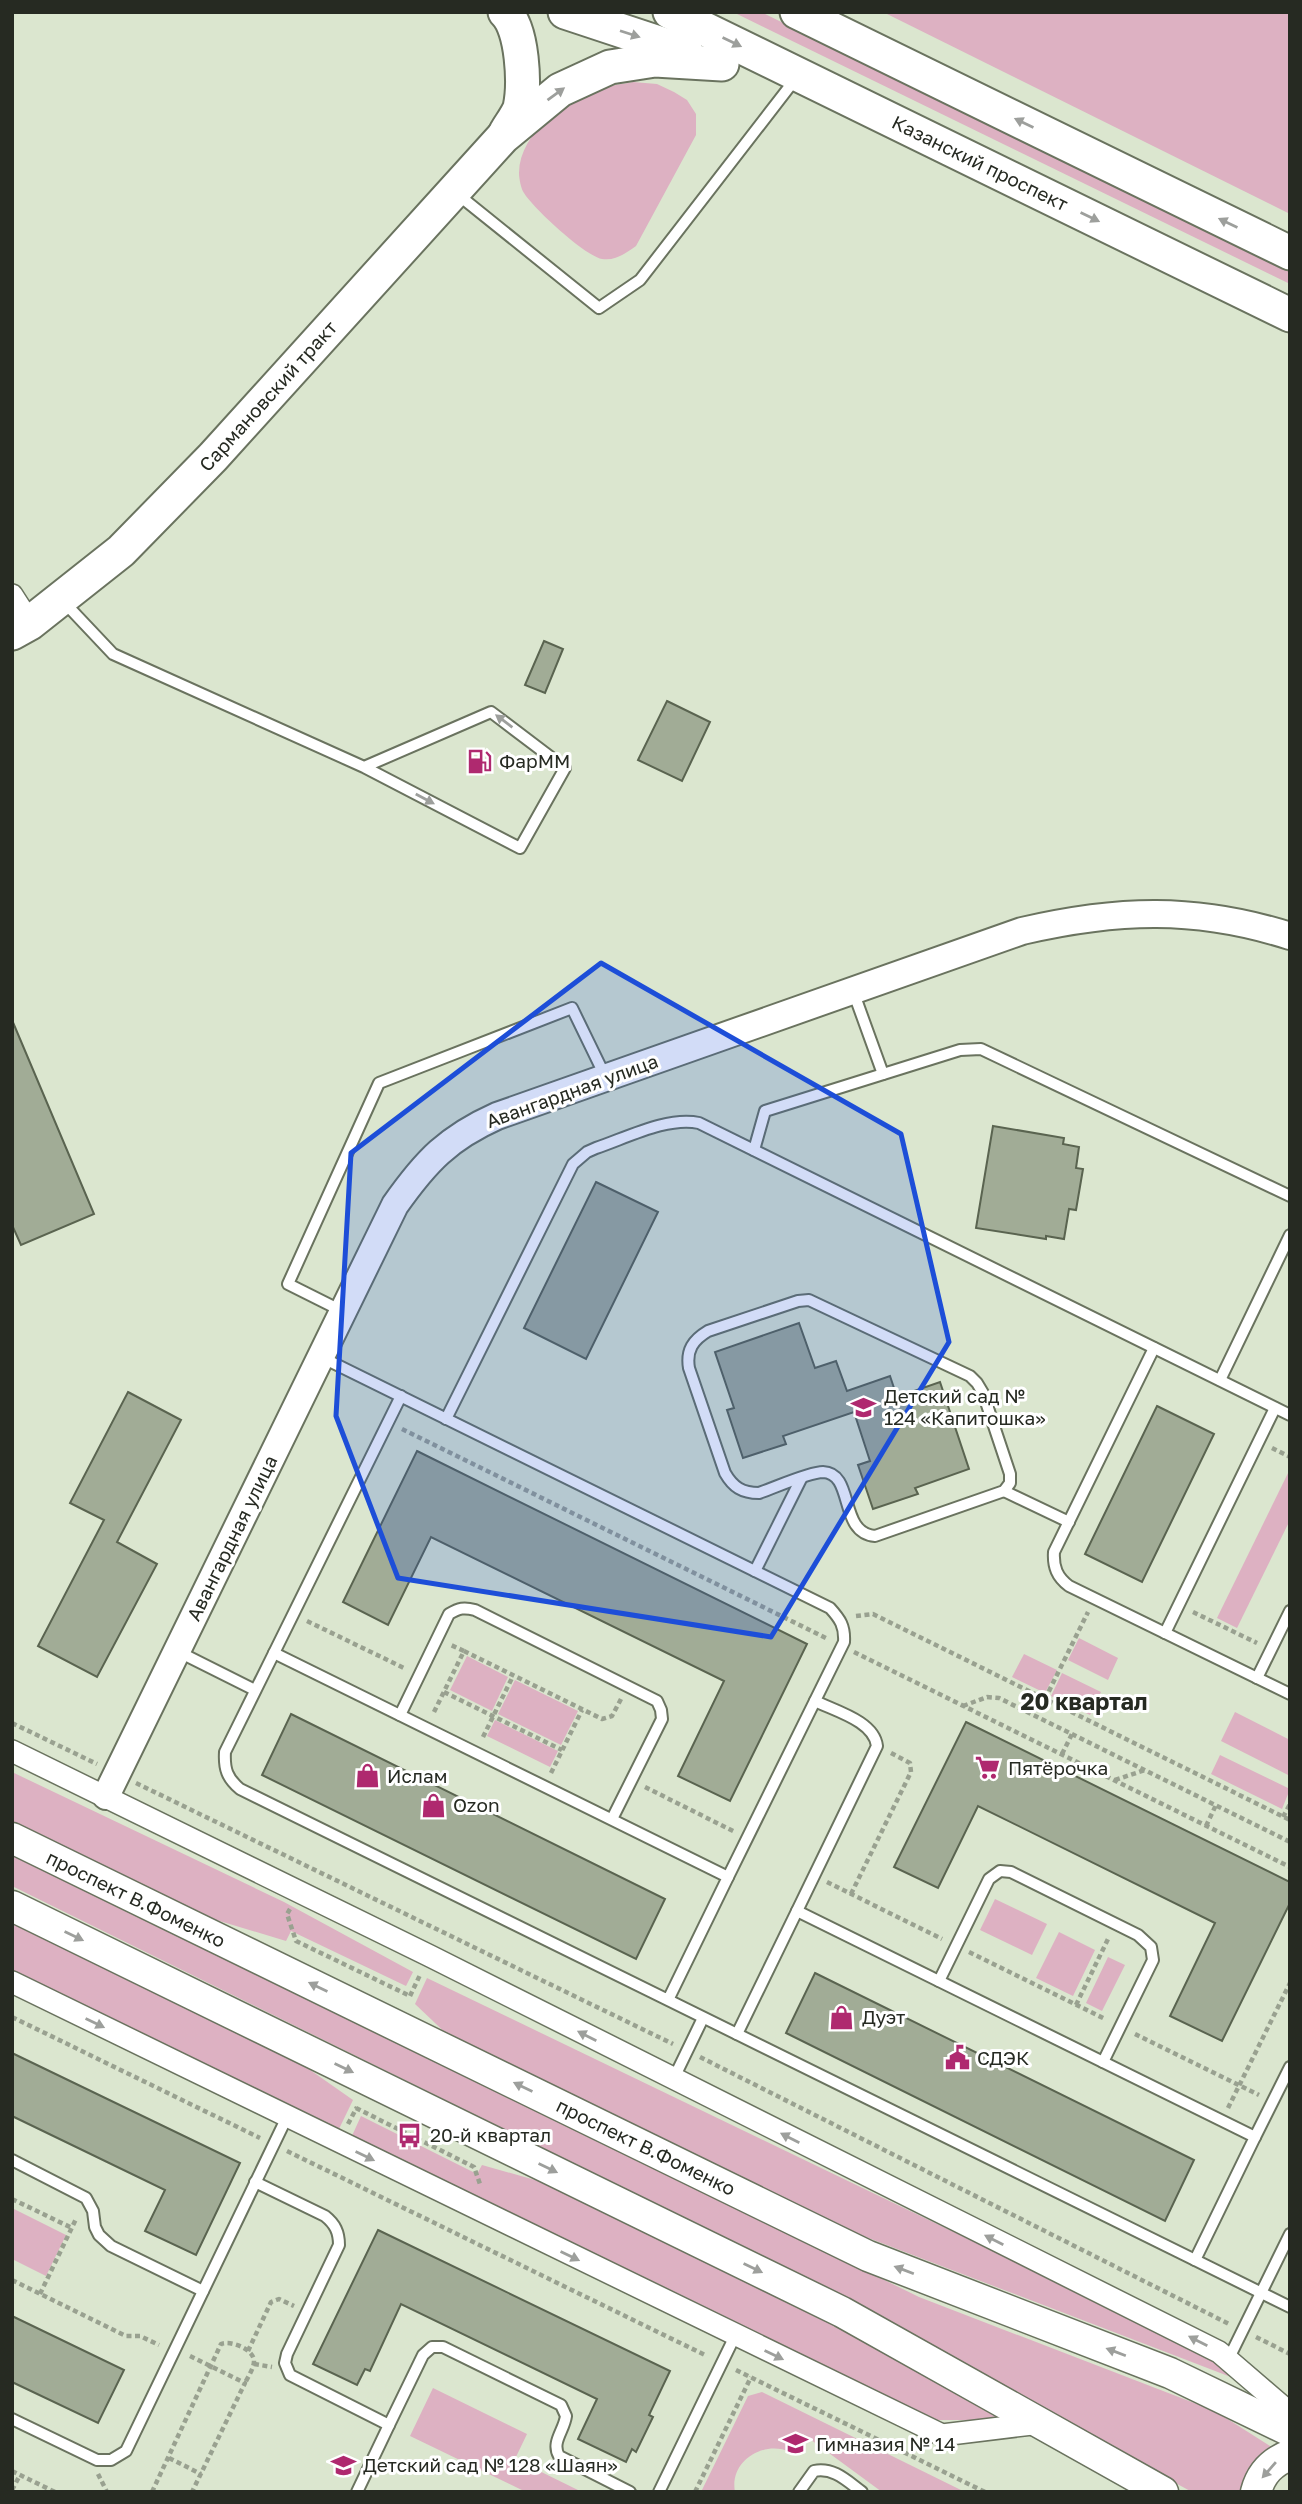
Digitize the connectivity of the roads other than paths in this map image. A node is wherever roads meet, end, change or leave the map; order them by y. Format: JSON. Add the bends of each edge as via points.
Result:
{"nodes":[{"id":1,"x":505,"y":12,"type":"edge"},
{"id":2,"x":565,"y":12,"type":"edge"},
{"id":3,"x":670,"y":12,"type":"edge"},
{"id":4,"x":797,"y":12,"type":"edge"},
{"id":5,"x":722,"y":64,"type":"junction"},
{"id":6,"x":790,"y":86,"type":"junction"},
{"id":7,"x":889,"y":118,"type":"junction"},
{"id":8,"x":503,"y":137,"type":"junction"},
{"id":9,"x":454,"y":191,"type":"junction"},
{"id":10,"x":1290,"y":253,"type":"edge"},
{"id":11,"x":1290,"y":316,"type":"edge"},
{"id":12,"x":12,"y":595,"type":"edge"},
{"id":13,"x":61,"y":598,"type":"junction"},
{"id":14,"x":21,"y":628,"type":"edge"},
{"id":15,"x":364,"y":767,"type":"junction"},
{"id":16,"x":1290,"y":936,"type":"edge"},
{"id":17,"x":853,"y":991,"type":"junction"},
{"id":18,"x":883,"y":1074,"type":"junction"},
{"id":19,"x":606,"y":1078,"type":"junction"},
{"id":20,"x":754,"y":1150,"type":"junction"},
{"id":21,"x":1290,"y":1196,"type":"edge"},
{"id":22,"x":1290,"y":1235,"type":"edge"},
{"id":23,"x":343,"y":1312,"type":"junction"},
{"id":24,"x":1154,"y":1348,"type":"junction"},
{"id":25,"x":321,"y":1357,"type":"junction"},
{"id":26,"x":1220,"y":1380,"type":"junction"},
{"id":27,"x":401,"y":1396,"type":"junction"},
{"id":28,"x":1275,"y":1408,"type":"junction"},
{"id":29,"x":1290,"y":1415,"type":"edge"},
{"id":30,"x":446,"y":1419,"type":"junction"},
{"id":31,"x":801,"y":1479,"type":"junction"},
{"id":32,"x":1004,"y":1491,"type":"junction"},
{"id":33,"x":1069,"y":1522,"type":"junction"},
{"id":34,"x":755,"y":1571,"type":"junction"},
{"id":35,"x":1290,"y":1611,"type":"edge"},
{"id":36,"x":1165,"y":1633,"type":"junction"},
{"id":37,"x":177,"y":1651,"type":"junction"},
{"id":38,"x":274,"y":1653,"type":"junction"},
{"id":39,"x":1257,"y":1678,"type":"junction"},
{"id":40,"x":255,"y":1690,"type":"junction"},
{"id":41,"x":1290,"y":1694,"type":"edge"},
{"id":42,"x":815,"y":1701,"type":"junction"},
{"id":43,"x":400,"y":1715,"type":"junction"},
{"id":44,"x":12,"y":1751,"type":"edge"},
{"id":45,"x":112,"y":1785,"type":"junction"},
{"id":46,"x":612,"y":1819,"type":"junction"},
{"id":47,"x":12,"y":1838,"type":"edge"},
{"id":48,"x":729,"y":1877,"type":"junction"},
{"id":49,"x":12,"y":1906,"type":"edge"},
{"id":50,"x":797,"y":1911,"type":"junction"},
{"id":51,"x":939,"y":1981,"type":"junction"},
{"id":52,"x":12,"y":1982,"type":"edge"},
{"id":53,"x":668,"y":2000,"type":"junction"},
{"id":54,"x":703,"y":2018,"type":"junction"},
{"id":55,"x":737,"y":2034,"type":"junction"},
{"id":56,"x":1103,"y":2062,"type":"junction"},
{"id":57,"x":1290,"y":2067,"type":"edge"},
{"id":58,"x":673,"y":2080,"type":"junction"},
{"id":59,"x":286,"y":2117,"type":"junction"},
{"id":60,"x":1255,"y":2137,"type":"junction"},
{"id":61,"x":12,"y":2160,"type":"edge"},
{"id":62,"x":255,"y":2182,"type":"junction"},
{"id":63,"x":1290,"y":2234,"type":"edge"},
{"id":64,"x":1195,"y":2260,"type":"junction"},
{"id":65,"x":203,"y":2291,"type":"junction"},
{"id":66,"x":1261,"y":2293,"type":"junction"},
{"id":67,"x":1290,"y":2307,"type":"edge"},
{"id":68,"x":735,"y":2336,"type":"junction"},
{"id":69,"x":1228,"y":2360,"type":"junction"},
{"id":70,"x":1290,"y":2413,"type":"edge"},
{"id":71,"x":12,"y":2419,"type":"edge"},
{"id":72,"x":1041,"y":2423,"type":"junction"},
{"id":73,"x":389,"y":2425,"type":"junction"},
{"id":74,"x":1290,"y":2431,"type":"edge"},
{"id":75,"x":1290,"y":2455,"type":"edge"},
{"id":76,"x":356,"y":2492,"type":"edge"},
{"id":77,"x":630,"y":2492,"type":"edge"},
{"id":78,"x":659,"y":2492,"type":"edge"},
{"id":79,"x":799,"y":2492,"type":"edge"},
{"id":80,"x":862,"y":2492,"type":"edge"},
{"id":81,"x":1163,"y":2492,"type":"edge"},
{"id":82,"x":1256,"y":2492,"type":"edge"}],
"edges":[{"from":1,"to":8,"type":"main road","name":"Сармановский тракт","via":[[511,17],[520,47],[522,70],[519,110]]},
{"from":2,"to":5,"type":"main road","one_way":true},
{"from":3,"to":7,"type":"main road","name":"Казанский проспект","one_way":true},
{"from":10,"to":4,"type":"main road","one_way":true},
{"from":5,"to":6,"type":"main road"},
{"from":8,"to":5,"type":"main road","name":"Сармановский тракт","one_way":true,"via":[[560,90],[610,67],[654,60]]},
{"from":6,"to":7,"type":"main road"},
{"from":6,"to":9,"type":"lane","via":[[640,280],[599,308]]},
{"from":7,"to":11,"type":"main road","name":"Казанский проспект","one_way":true},
{"from":8,"to":9,"type":"main road","name":"Сармановский тракт"},
{"from":9,"to":13,"type":"main road","name":"Сармановский тракт","via":[[204,467],[121,551]]},
{"from":12,"to":14,"type":"street"},
{"from":13,"to":14,"type":"main road","name":"Сармановский тракт"},
{"from":13,"to":15,"type":"lane","via":[[113,654]]},
{"from":15,"to":15,"type":"lane","one_way":true,"via":[[520,848],[565,768],[491,712]]},
{"from":16,"to":17,"type":"street","name":"Авангардная улица","via":[[1203,916],[1103,916],[1022,932]]},
{"from":17,"to":18,"type":"lane"},
{"from":17,"to":19,"type":"street","name":"Авангардная улица"},
{"from":18,"to":20,"type":"lane","via":[[765,1111]]},
{"from":18,"to":21,"type":"lane","via":[[960,1050],[981,1049]]},
{"from":19,"to":23,"type":"street","name":"Авангардная улица","via":[[497,1116],[463,1133],[436,1154],[395,1205]]},
{"from":19,"to":23,"type":"lane","via":[[572,1007],[379,1083],[288,1284]]},
{"from":20,"to":24,"type":"lane"},
{"from":20,"to":30,"type":"lane","via":[[699,1123],[685,1121],[596,1148],[579,1158],[568,1170]]},
{"from":22,"to":26,"type":"lane"},
{"from":23,"to":25,"type":"street","name":"Авангардная улица"},
{"from":24,"to":26,"type":"lane"},
{"from":24,"to":33,"type":"lane"},
{"from":25,"to":27,"type":"lane"},
{"from":25,"to":37,"type":"street","name":"Авангардная улица"},
{"from":26,"to":28,"type":"lane"},
{"from":27,"to":30,"type":"lane"},
{"from":27,"to":38,"type":"lane"},
{"from":28,"to":29,"type":"lane"},
{"from":28,"to":36,"type":"lane"},
{"from":30,"to":34,"type":"lane"},
{"from":31,"to":32,"type":"lane","via":[[820,1472],[835,1477],[854,1523],[869,1535],[881,1535]]},
{"from":31,"to":32,"type":"lane","via":[[759,1493],[742,1491],[730,1481],[688,1361],[691,1345],[708,1331],[804,1300],[815,1301],[974,1379],[1010,1474]]},
{"from":31,"to":34,"type":"lane"},
{"from":32,"to":33,"type":"lane"},
{"from":33,"to":36,"type":"lane","via":[[1054,1552],[1055,1568],[1063,1581]]},
{"from":34,"to":42,"type":"lane","via":[[830,1608],[842,1621],[844,1642]]},
{"from":35,"to":39,"type":"lane"},
{"from":36,"to":39,"type":"lane"},
{"from":37,"to":40,"type":"lane"},
{"from":37,"to":45,"type":"street","name":"Авангардная улица"},
{"from":38,"to":40,"type":"lane"},
{"from":38,"to":43,"type":"lane"},
{"from":39,"to":41,"type":"lane"},
{"from":40,"to":53,"type":"lane","via":[[225,1752],[225,1769],[240,1789]]},
{"from":42,"to":48,"type":"lane"},
{"from":42,"to":50,"type":"lane","via":[[866,1726],[877,1746]]},
{"from":43,"to":46,"type":"lane"},
{"from":43,"to":46,"type":"lane","via":[[457,1609],[475,1610],[628,1685],[657,1701],[662,1719]]},
{"from":44,"to":45,"type":"street"},
{"from":58,"to":45,"type":"street","one_way":true,"via":[[298,1891]]},
{"from":46,"to":48,"type":"lane"},
{"from":74,"to":47,"type":"main road","name":"проспект В.Фоменко","one_way":true,"via":[[1170,2373],[868,2256]]},
{"from":48,"to":53,"type":"lane"},
{"from":49,"to":72,"type":"main road","one_way":true,"via":[[842,2312]]},
{"from":50,"to":51,"type":"lane"},
{"from":50,"to":55,"type":"lane"},
{"from":51,"to":56,"type":"lane"},
{"from":51,"to":56,"type":"lane","via":[[994,1874],[1005,1871],[1116,1924],[1146,1941],[1153,1960]]},
{"from":52,"to":59,"type":"street","one_way":true},
{"from":53,"to":54,"type":"lane"},
{"from":54,"to":55,"type":"lane"},
{"from":54,"to":58,"type":"lane"},
{"from":55,"to":64,"type":"lane"},
{"from":56,"to":60,"type":"lane"},
{"from":57,"to":60,"type":"lane"},
{"from":69,"to":58,"type":"street","one_way":true},
{"from":59,"to":62,"type":"lane"},
{"from":59,"to":68,"type":"street","one_way":true},
{"from":60,"to":64,"type":"lane"},
{"from":61,"to":65,"type":"lane","via":[[86,2198],[105,2242]]},
{"from":62,"to":65,"type":"lane"},
{"from":62,"to":73,"type":"lane","via":[[326,2216],[337,2230],[339,2245],[285,2359],[286,2370]]},
{"from":63,"to":66,"type":"lane"},
{"from":64,"to":66,"type":"lane"},
{"from":65,"to":71,"type":"lane","via":[[126,2451],[118,2457],[97,2460]]},
{"from":66,"to":67,"type":"lane"},
{"from":66,"to":69,"type":"lane"},
{"from":68,"to":72,"type":"street","one_way":true,"via":[[942,2435]]},
{"from":68,"to":78,"type":"lane"},
{"from":69,"to":70,"type":"street"},
{"from":72,"to":81,"type":"main road"},
{"from":73,"to":76,"type":"lane"},
{"from":73,"to":77,"type":"lane","via":[[422,2355],[432,2347],[443,2347],[561,2405],[566,2416],[556,2441],[559,2456]]},
{"from":75,"to":82,"type":"main road","one_way":true,"via":[[1267,2469]]},
{"from":79,"to":80,"type":"lane","via":[[819,2470],[838,2474]]}]}
